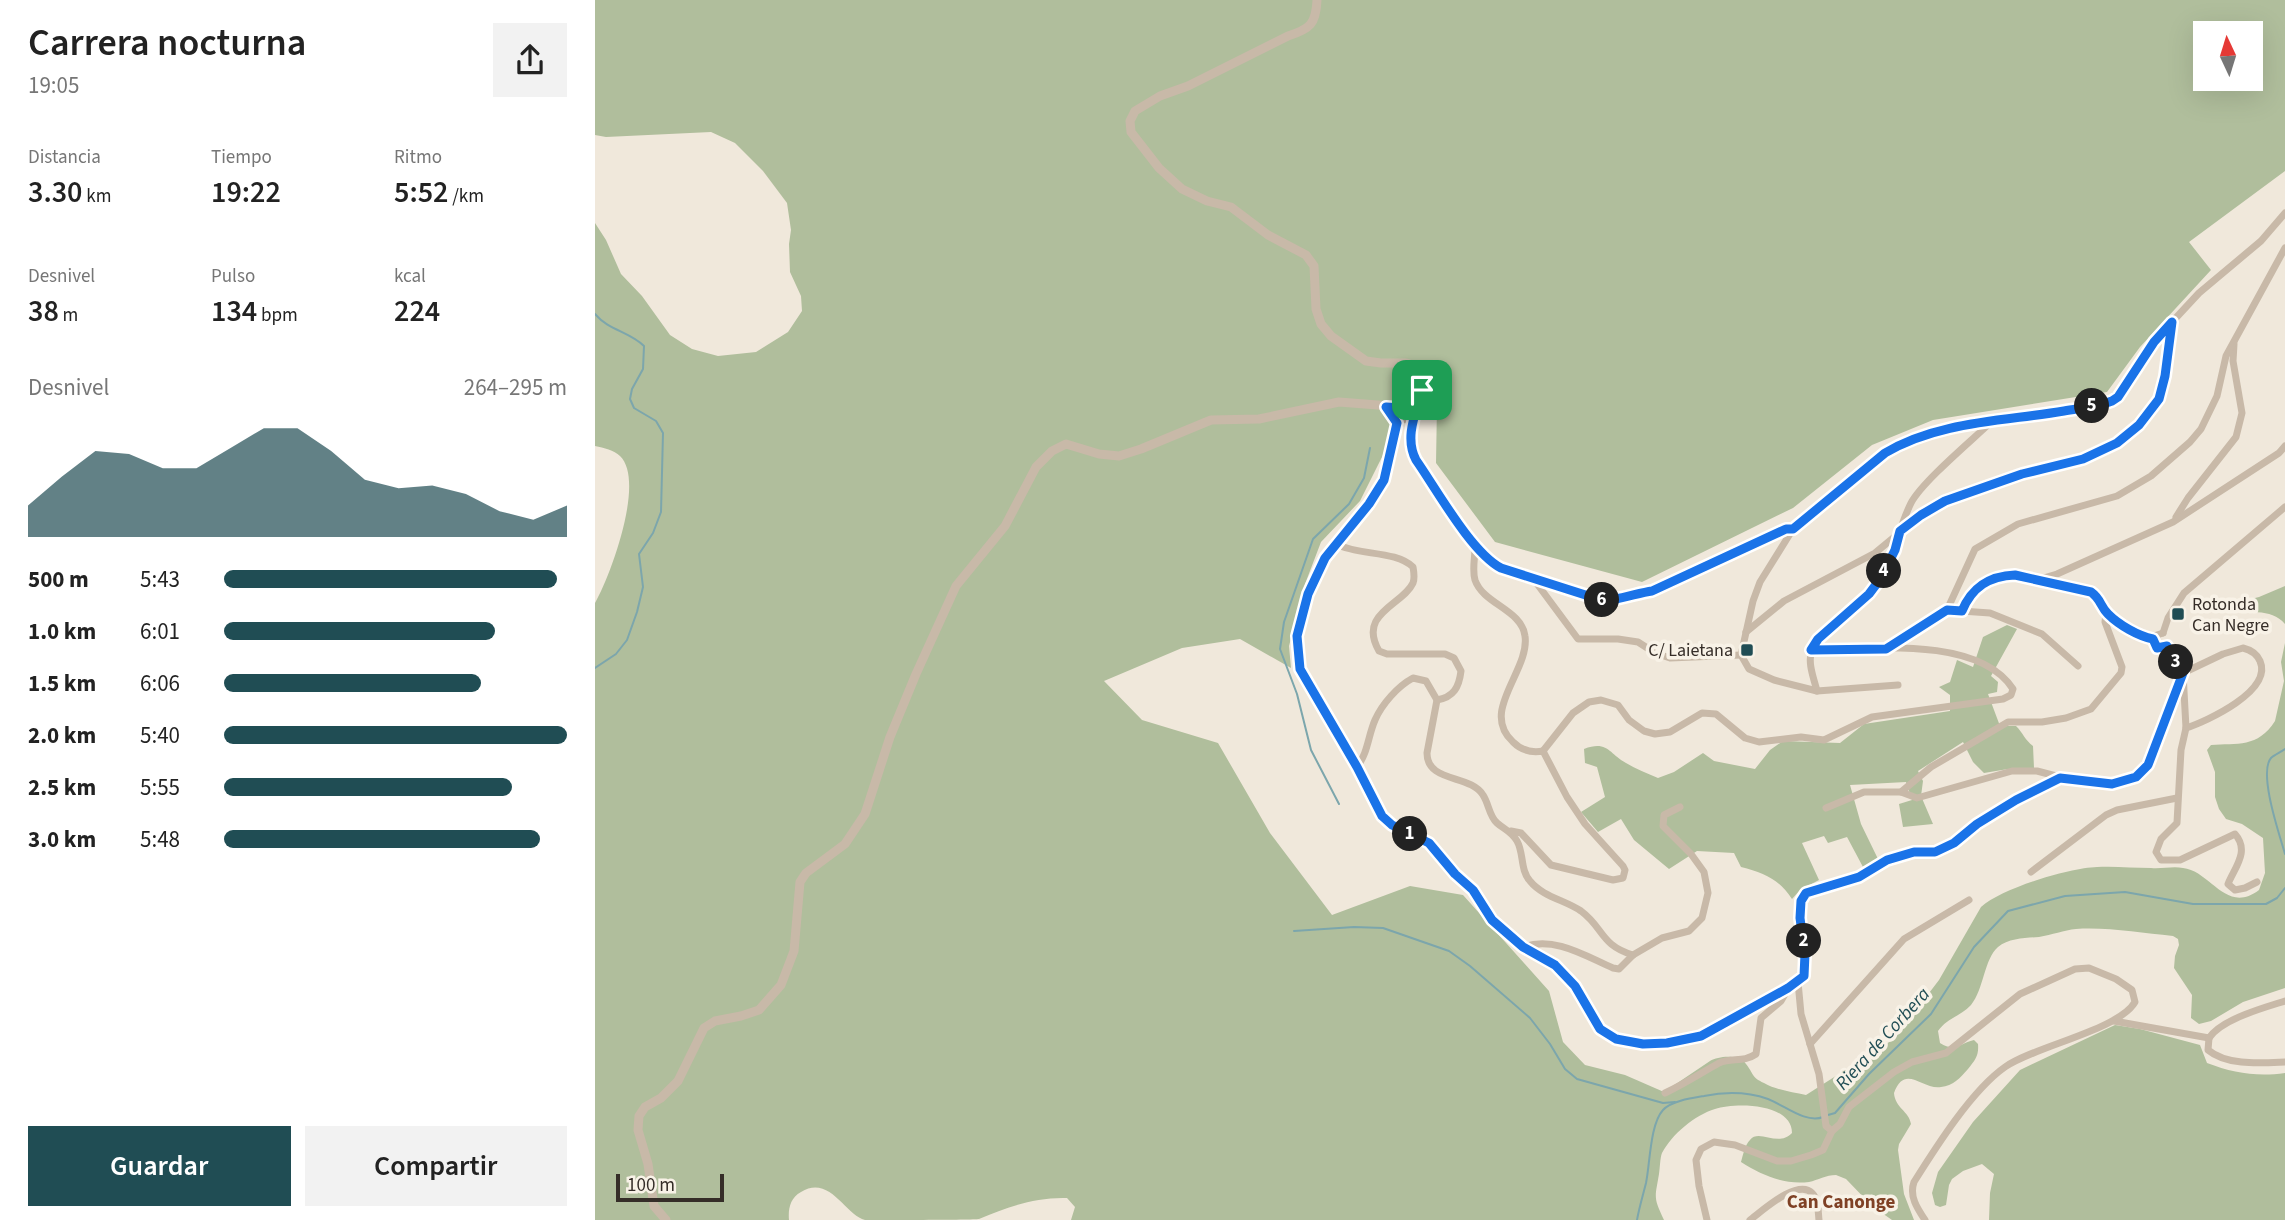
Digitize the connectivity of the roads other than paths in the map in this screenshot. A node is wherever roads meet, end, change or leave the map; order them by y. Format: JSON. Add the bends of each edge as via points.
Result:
{"nodes":[{"id":1,"x":1317,"y":0,"type":"edge"},
{"id":2,"x":2285,"y":213,"type":"edge"},
{"id":3,"x":2285,"y":248,"type":"edge"},
{"id":4,"x":2172,"y":322,"type":"junction"},
{"id":5,"x":2234,"y":344,"type":"junction"},
{"id":6,"x":1422,"y":390,"type":"junction"},
{"id":7,"x":1386,"y":407,"type":"junction"},
{"id":8,"x":1404,"y":407,"type":"junction"},
{"id":9,"x":1414,"y":418,"type":"junction"},
{"id":10,"x":1991,"y":422,"type":"junction"},
{"id":11,"x":1399,"y":424,"type":"junction"},
{"id":12,"x":2285,"y":446,"type":"edge"},
{"id":13,"x":2285,"y":507,"type":"edge"},
{"id":14,"x":2173,"y":522,"type":"junction"},
{"id":15,"x":1793,"y":529,"type":"junction"},
{"id":16,"x":1900,"y":531,"type":"junction"},
{"id":17,"x":1336,"y":544,"type":"junction"},
{"id":18,"x":1475,"y":548,"type":"junction"},
{"id":19,"x":1532,"y":578,"type":"junction"},
{"id":20,"x":2038,"y":580,"type":"junction"},
{"id":21,"x":1947,"y":610,"type":"junction"},
{"id":22,"x":1962,"y":611,"type":"junction"},
{"id":23,"x":2106,"y":613,"type":"junction"},
{"id":24,"x":1746,"y":632,"type":"junction"},
{"id":25,"x":2163,"y":633,"type":"junction"},
{"id":26,"x":2153,"y":639,"type":"junction"},
{"id":27,"x":2167,"y":646,"type":"junction"},
{"id":28,"x":1886,"y":649,"type":"junction"},
{"id":29,"x":1811,"y":650,"type":"junction"},
{"id":30,"x":1741,"y":655,"type":"junction"},
{"id":31,"x":2078,"y":666,"type":"dead end"},
{"id":32,"x":2183,"y":673,"type":"junction"},
{"id":33,"x":1898,"y":685,"type":"dead end"},
{"id":34,"x":1817,"y":691,"type":"junction"},
{"id":35,"x":1437,"y":700,"type":"junction"},
{"id":36,"x":2186,"y":728,"type":"junction"},
{"id":37,"x":1543,"y":751,"type":"junction"},
{"id":38,"x":1357,"y":767,"type":"junction"},
{"id":39,"x":2060,"y":778,"type":"junction"},
{"id":40,"x":1901,"y":792,"type":"junction"},
{"id":41,"x":2178,"y":798,"type":"junction"},
{"id":42,"x":1680,"y":807,"type":"dead end"},
{"id":43,"x":1826,"y":808,"type":"dead end"},
{"id":44,"x":1510,"y":830,"type":"junction"},
{"id":45,"x":2031,"y":872,"type":"dead end"},
{"id":46,"x":2257,"y":882,"type":"dead end"},
{"id":47,"x":1969,"y":900,"type":"dead end"},
{"id":48,"x":1523,"y":947,"type":"junction"},
{"id":49,"x":1633,"y":955,"type":"junction"},
{"id":50,"x":1798,"y":982,"type":"junction"},
{"id":51,"x":1788,"y":988,"type":"junction"},
{"id":52,"x":2285,"y":1001,"type":"edge"},
{"id":53,"x":2113,"y":1021,"type":"junction"},
{"id":54,"x":2209,"y":1038,"type":"junction"},
{"id":55,"x":1810,"y":1044,"type":"junction"},
{"id":56,"x":2285,"y":1062,"type":"edge"},
{"id":57,"x":1665,"y":1093,"type":"dead end"},
{"id":58,"x":1829,"y":1128,"type":"junction"},
{"id":59,"x":666,"y":1220,"type":"edge"},
{"id":60,"x":1707,"y":1220,"type":"edge"},
{"id":61,"x":1750,"y":1220,"type":"edge"},
{"id":62,"x":1819,"y":1220,"type":"edge"},
{"id":63,"x":1925,"y":1220,"type":"edge"}],
"edges":[{"from":1,"to":6,"type":"street","via":[[1313,23],[1304,31],[1160,96],[1135,111],[1131,132],[1182,189],[1231,207],[1306,256],[1314,266],[1316,309],[1331,336],[1366,361],[1416,366],[1422,372]]},
{"from":2,"to":4,"type":"street"},
{"from":3,"to":5,"type":"street"},
{"from":4,"to":10,"type":"street","via":[[2112,401]]},
{"from":4,"to":16,"type":"street","via":[[2159,399],[2117,443],[2083,459],[1945,501]]},
{"from":5,"to":14,"type":"street","via":[[2242,413],[2236,437]]},
{"from":5,"to":21,"type":"street","via":[[2225,356],[2217,396],[2190,442],[2151,476],[2117,496],[2018,524],[1975,549]]},
{"from":6,"to":8,"type":"street"},
{"from":6,"to":9,"type":"street"},
{"from":7,"to":8,"type":"street"},
{"from":7,"to":11,"type":"street"},
{"from":7,"to":59,"type":"street","via":[[1339,402],[1259,418],[1219,418],[1128,454],[1104,455],[1066,444],[1041,461],[1005,526],[956,586],[890,737],[865,814],[845,844],[800,882],[794,951],[781,985],[759,1010],[704,1028],[678,1081],[639,1116],[654,1206]]},
{"from":8,"to":9,"type":"street","via":[[1413,410]]},
{"from":8,"to":11,"type":"street"},
{"from":9,"to":11,"type":"street"},
{"from":9,"to":18,"type":"street","via":[[1413,455]]},
{"from":10,"to":15,"type":"street","via":[[1948,429],[1894,448]]},
{"from":10,"to":16,"type":"street","via":[[1916,496]]},
{"from":11,"to":17,"type":"street","via":[[1384,480]]},
{"from":12,"to":14,"type":"street"},
{"from":13,"to":25,"type":"street","via":[[2184,593]]},
{"from":14,"to":20,"type":"street"},
{"from":15,"to":19,"type":"street","via":[[1652,591],[1611,601]]},
{"from":15,"to":24,"type":"street","via":[[1760,583]]},
{"from":16,"to":24,"type":"street","via":[[1875,553],[1784,601]]},
{"from":16,"to":29,"type":"street","via":[[1881,578]]},
{"from":17,"to":35,"type":"street","via":[[1400,559],[1413,567],[1411,587],[1383,610],[1373,637],[1379,651],[1387,654],[1454,658],[1461,671],[1457,688]]},
{"from":17,"to":38,"type":"street","via":[[1308,594],[1297,636],[1298,660]]},
{"from":18,"to":19,"type":"street","via":[[1495,564]]},
{"from":18,"to":37,"type":"street","via":[[1476,582],[1525,632],[1526,645],[1501,710],[1505,735],[1518,747]]},
{"from":19,"to":30,"type":"street","via":[[1578,639],[1638,642],[1670,658]]},
{"from":20,"to":22,"type":"street","via":[[2015,575],[1992,578],[1972,593]]},
{"from":20,"to":23,"type":"street","via":[[2091,592]]},
{"from":21,"to":22,"type":"street"},
{"from":21,"to":28,"type":"street"},
{"from":22,"to":31,"type":"street","via":[[1990,613],[2042,634]]},
{"from":23,"to":26,"type":"street"},
{"from":23,"to":40,"type":"street","via":[[2105,622],[2122,667],[2091,709],[2042,722],[2008,722],[1931,767]]},
{"from":24,"to":30,"type":"street"},
{"from":25,"to":26,"type":"street"},
{"from":25,"to":27,"type":"street"},
{"from":26,"to":27,"type":"street","via":[[2157,648]]},
{"from":27,"to":32,"type":"street"},
{"from":28,"to":29,"type":"street"},
{"from":28,"to":37,"type":"street","via":[[1941,649],[1961,655],[2006,678],[2013,689],[2011,695],[1872,717],[1824,740],[1759,741],[1745,738],[1716,714],[1702,713],[1670,732],[1655,734],[1629,720],[1618,705],[1601,699],[1573,713]]},
{"from":29,"to":34,"type":"street"},
{"from":30,"to":34,"type":"street","via":[[1749,669]]},
{"from":32,"to":36,"type":"street"},
{"from":32,"to":36,"type":"street","via":[[2243,648],[2255,654],[2262,669],[2243,698],[2209,720]]},
{"from":32,"to":39,"type":"street","via":[[2148,765],[2136,777],[2112,784]]},
{"from":33,"to":34,"type":"street"},
{"from":35,"to":38,"type":"street","via":[[1426,681],[1407,681],[1376,719]]},
{"from":35,"to":44,"type":"street","via":[[1427,761],[1432,768],[1478,789],[1497,823]]},
{"from":36,"to":41,"type":"street"},
{"from":37,"to":44,"type":"street","via":[[1567,797],[1623,866],[1625,875],[1613,880],[1551,865],[1521,833]]},
{"from":38,"to":48,"type":"street","via":[[1382,816],[1429,843],[1473,890],[1492,920]]},
{"from":39,"to":40,"type":"street","via":[[2037,771],[2013,771],[1917,798]]},
{"from":39,"to":50,"type":"street","via":[[1935,852],[1887,860],[1859,877],[1806,893],[1800,918],[1806,968]]},
{"from":40,"to":43,"type":"street","via":[[1864,792]]},
{"from":41,"to":45,"type":"street","via":[[2106,815]]},
{"from":41,"to":46,"type":"street","via":[[2177,823],[2161,839],[2156,852],[2161,860],[2180,860],[2235,834],[2243,855],[2228,884],[2235,890]]},
{"from":42,"to":49,"type":"street","via":[[1664,815],[1663,826],[1704,872],[1709,893],[1702,918],[1689,931],[1662,938]]},
{"from":44,"to":49,"type":"street","via":[[1529,881],[1580,911],[1613,947]]},
{"from":47,"to":55,"type":"street","via":[[1904,939]]},
{"from":48,"to":49,"type":"street","via":[[1564,945],[1619,969]]},
{"from":48,"to":51,"type":"street","via":[[1555,965],[1575,986],[1600,1029],[1616,1039],[1643,1044],[1701,1036]]},
{"from":50,"to":51,"type":"street"},
{"from":50,"to":55,"type":"street"},
{"from":51,"to":57,"type":"street","via":[[1761,1018],[1756,1054],[1748,1060],[1722,1062]]},
{"from":52,"to":54,"type":"street","via":[[2232,1021]]},
{"from":53,"to":54,"type":"street"},
{"from":53,"to":58,"type":"street","via":[[2132,1007],[2132,990],[2089,968],[2075,969],[2020,994],[1946,1053],[1894,1072],[1849,1107],[1840,1124]]},
{"from":53,"to":63,"type":"street","via":[[2033,1052],[1995,1075],[1913,1182],[1913,1198]]},
{"from":54,"to":56,"type":"street","via":[[2208,1049],[2213,1054],[2243,1062]]},
{"from":55,"to":58,"type":"street"},
{"from":58,"to":60,"type":"street","via":[[1823,1150],[1791,1161],[1763,1158],[1724,1142],[1701,1149],[1697,1173]]},
{"from":61,"to":62,"type":"street","via":[[1796,1189],[1813,1193]]}]}
